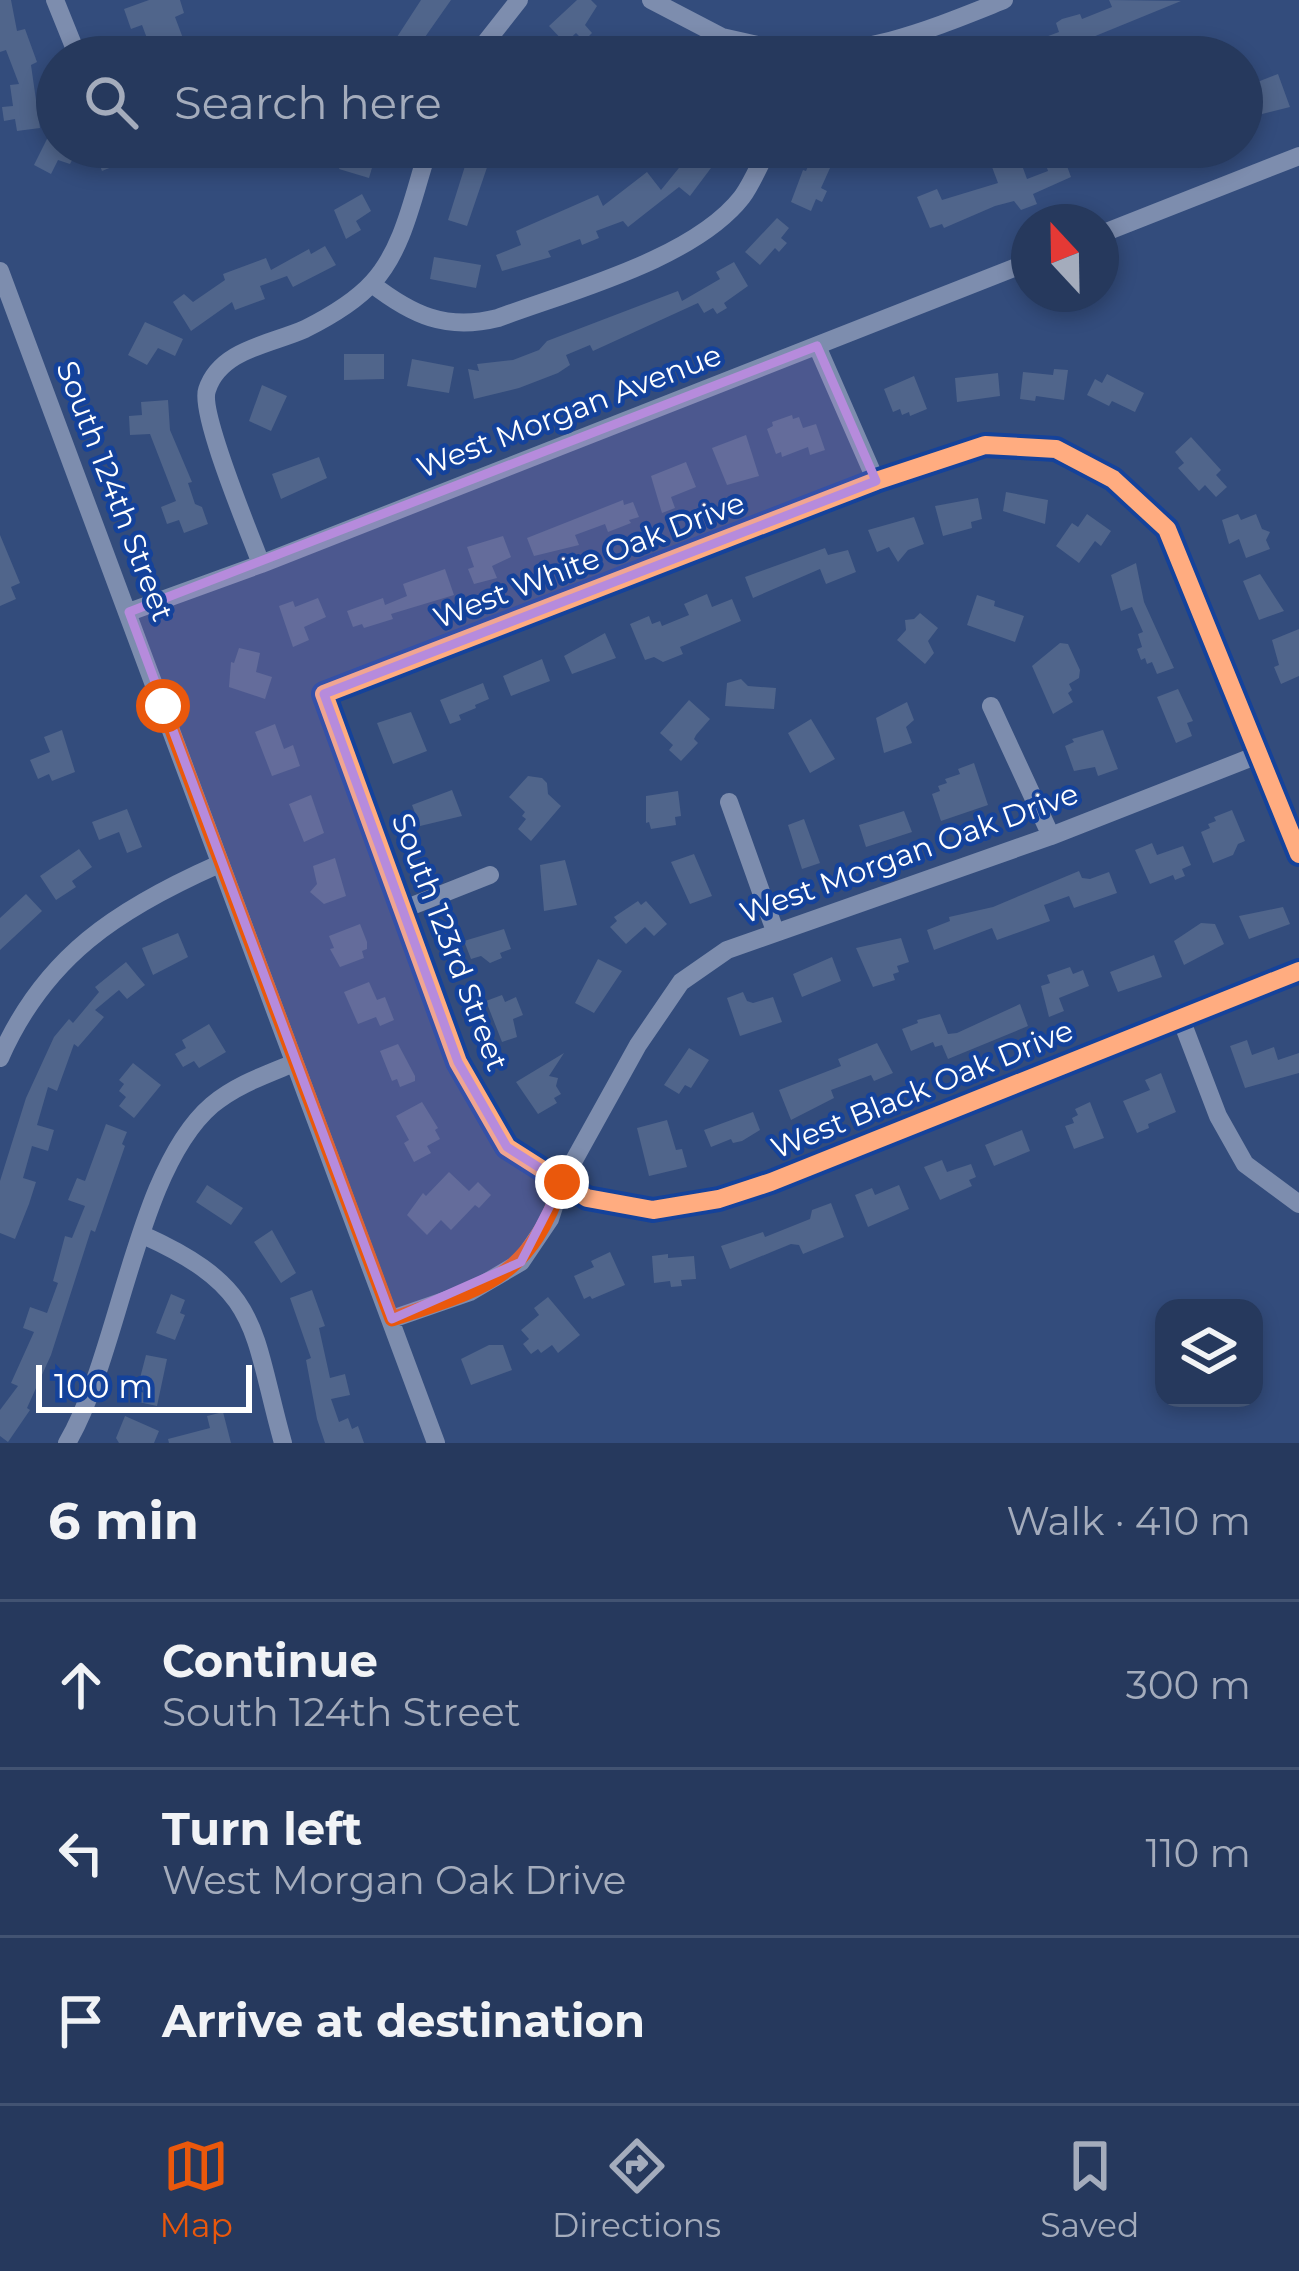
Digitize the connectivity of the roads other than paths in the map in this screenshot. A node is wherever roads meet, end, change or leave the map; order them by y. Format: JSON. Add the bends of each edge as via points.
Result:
{"nodes":[{"id":1,"x":55,"y":0,"type":"edge"},
{"id":2,"x":519,"y":0,"type":"edge"},
{"id":3,"x":651,"y":0,"type":"edge"},
{"id":4,"x":1004,"y":0,"type":"edge"},
{"id":5,"x":70,"y":36,"type":"edge"},
{"id":6,"x":491,"y":36,"type":"edge"},
{"id":7,"x":720,"y":36,"type":"edge"},
{"id":8,"x":914,"y":36,"type":"edge"},
{"id":9,"x":1299,"y":156,"type":"edge"},
{"id":10,"x":422,"y":168,"type":"edge"},
{"id":11,"x":758,"y":168,"type":"edge"},
{"id":12,"x":1119,"y":227,"type":"edge"},
{"id":13,"x":1011,"y":269,"type":"edge"},
{"id":14,"x":0,"y":271,"type":"edge"},
{"id":15,"x":372,"y":284,"type":"junction"},
{"id":16,"x":817,"y":346,"type":"junction"},
{"id":17,"x":876,"y":481,"type":"junction"},
{"id":18,"x":261,"y":564,"type":"junction"},
{"id":19,"x":129,"y":612,"type":"junction"},
{"id":20,"x":324,"y":694,"type":"joint"},
{"id":21,"x":991,"y":706,"type":"dead end"},
{"id":22,"x":1261,"y":754,"type":"junction"},
{"id":23,"x":729,"y":802,"type":"dead end"},
{"id":24,"x":1051,"y":836,"type":"junction"},
{"id":25,"x":1299,"y":854,"type":"edge"},
{"id":26,"x":219,"y":866,"type":"junction"},
{"id":27,"x":490,"y":875,"type":"dead end"},
{"id":28,"x":404,"y":909,"type":"junction"},
{"id":29,"x":776,"y":931,"type":"junction"},
{"id":30,"x":1299,"y":971,"type":"edge"},
{"id":31,"x":1181,"y":1018,"type":"junction"},
{"id":32,"x":0,"y":1058,"type":"edge"},
{"id":33,"x":294,"y":1063,"type":"junction"},
{"id":34,"x":562,"y":1182,"type":"junction"},
{"id":35,"x":1299,"y":1204,"type":"edge"},
{"id":36,"x":143,"y":1235,"type":"junction"},
{"id":37,"x":392,"y":1319,"type":"junction"},
{"id":38,"x":67,"y":1443,"type":"edge"},
{"id":39,"x":283,"y":1443,"type":"edge"},
{"id":40,"x":436,"y":1443,"type":"edge"}],
"edges":[{"from":1,"to":5,"type":"street"},
{"from":2,"to":6,"type":"street"},
{"from":3,"to":7,"type":"street"},
{"from":4,"to":8,"type":"street"},
{"from":9,"to":12,"type":"street"},
{"from":10,"to":15,"type":"street","via":[[396,247]]},
{"from":11,"to":15,"type":"street","via":[[741,198],[700,236],[498,318],[472,325],[422,317]]},
{"from":13,"to":16,"type":"street","name":"West Morgan Avenue"},
{"from":14,"to":19,"type":"street","name":"South 124th Street"},
{"from":15,"to":18,"type":"street","via":[[301,331],[246,350],[205,393]]},
{"from":16,"to":17,"type":"street"},
{"from":16,"to":18,"type":"street","name":"West Morgan Avenue"},
{"from":17,"to":20,"type":"street","name":"West White Oak Drive"},
{"from":17,"to":22,"type":"street","name":"West White Oak Drive","via":[[985,445],[1056,448],[1113,479],[1166,529]]},
{"from":18,"to":19,"type":"street","name":"West Morgan Avenue"},
{"from":19,"to":26,"type":"street","name":"South 124th Street"},
{"from":20,"to":28,"type":"street","name":"South 123rd Street"},
{"from":21,"to":24,"type":"street"},
{"from":22,"to":24,"type":"street","name":"West Morgan Oak Drive"},
{"from":22,"to":25,"type":"street","name":"West White Oak Drive"},
{"from":23,"to":29,"type":"street"},
{"from":24,"to":29,"type":"street","name":"West Morgan Oak Drive"},
{"from":26,"to":32,"type":"street","via":[[136,903],[80,945],[27,1005]]},
{"from":26,"to":33,"type":"street","name":"South 124th Street"},
{"from":27,"to":28,"type":"street"},
{"from":28,"to":34,"type":"street","name":"South 123rd Street","via":[[458,1062],[507,1147]]},
{"from":29,"to":34,"type":"street","name":"West Morgan Oak Drive","via":[[727,950],[681,982]]},
{"from":30,"to":31,"type":"street","name":"West Black Oak Drive"},
{"from":31,"to":34,"type":"street","name":"West Black Oak Drive","via":[[719,1199],[652,1210],[587,1198]]},
{"from":31,"to":35,"type":"street","via":[[1245,1165]]},
{"from":33,"to":36,"type":"street","via":[[247,1082],[200,1117],[170,1165]]},
{"from":33,"to":37,"type":"street","name":"South 124th Street"},
{"from":34,"to":37,"type":"street","name":"West Morgan Oak Drive","via":[[550,1219],[521,1262],[470,1292]]},
{"from":36,"to":38,"type":"street"},
{"from":36,"to":39,"type":"street","via":[[207,1268],[238,1301],[258,1340]]},
{"from":37,"to":40,"type":"street","name":"South 124th Street"}]}
